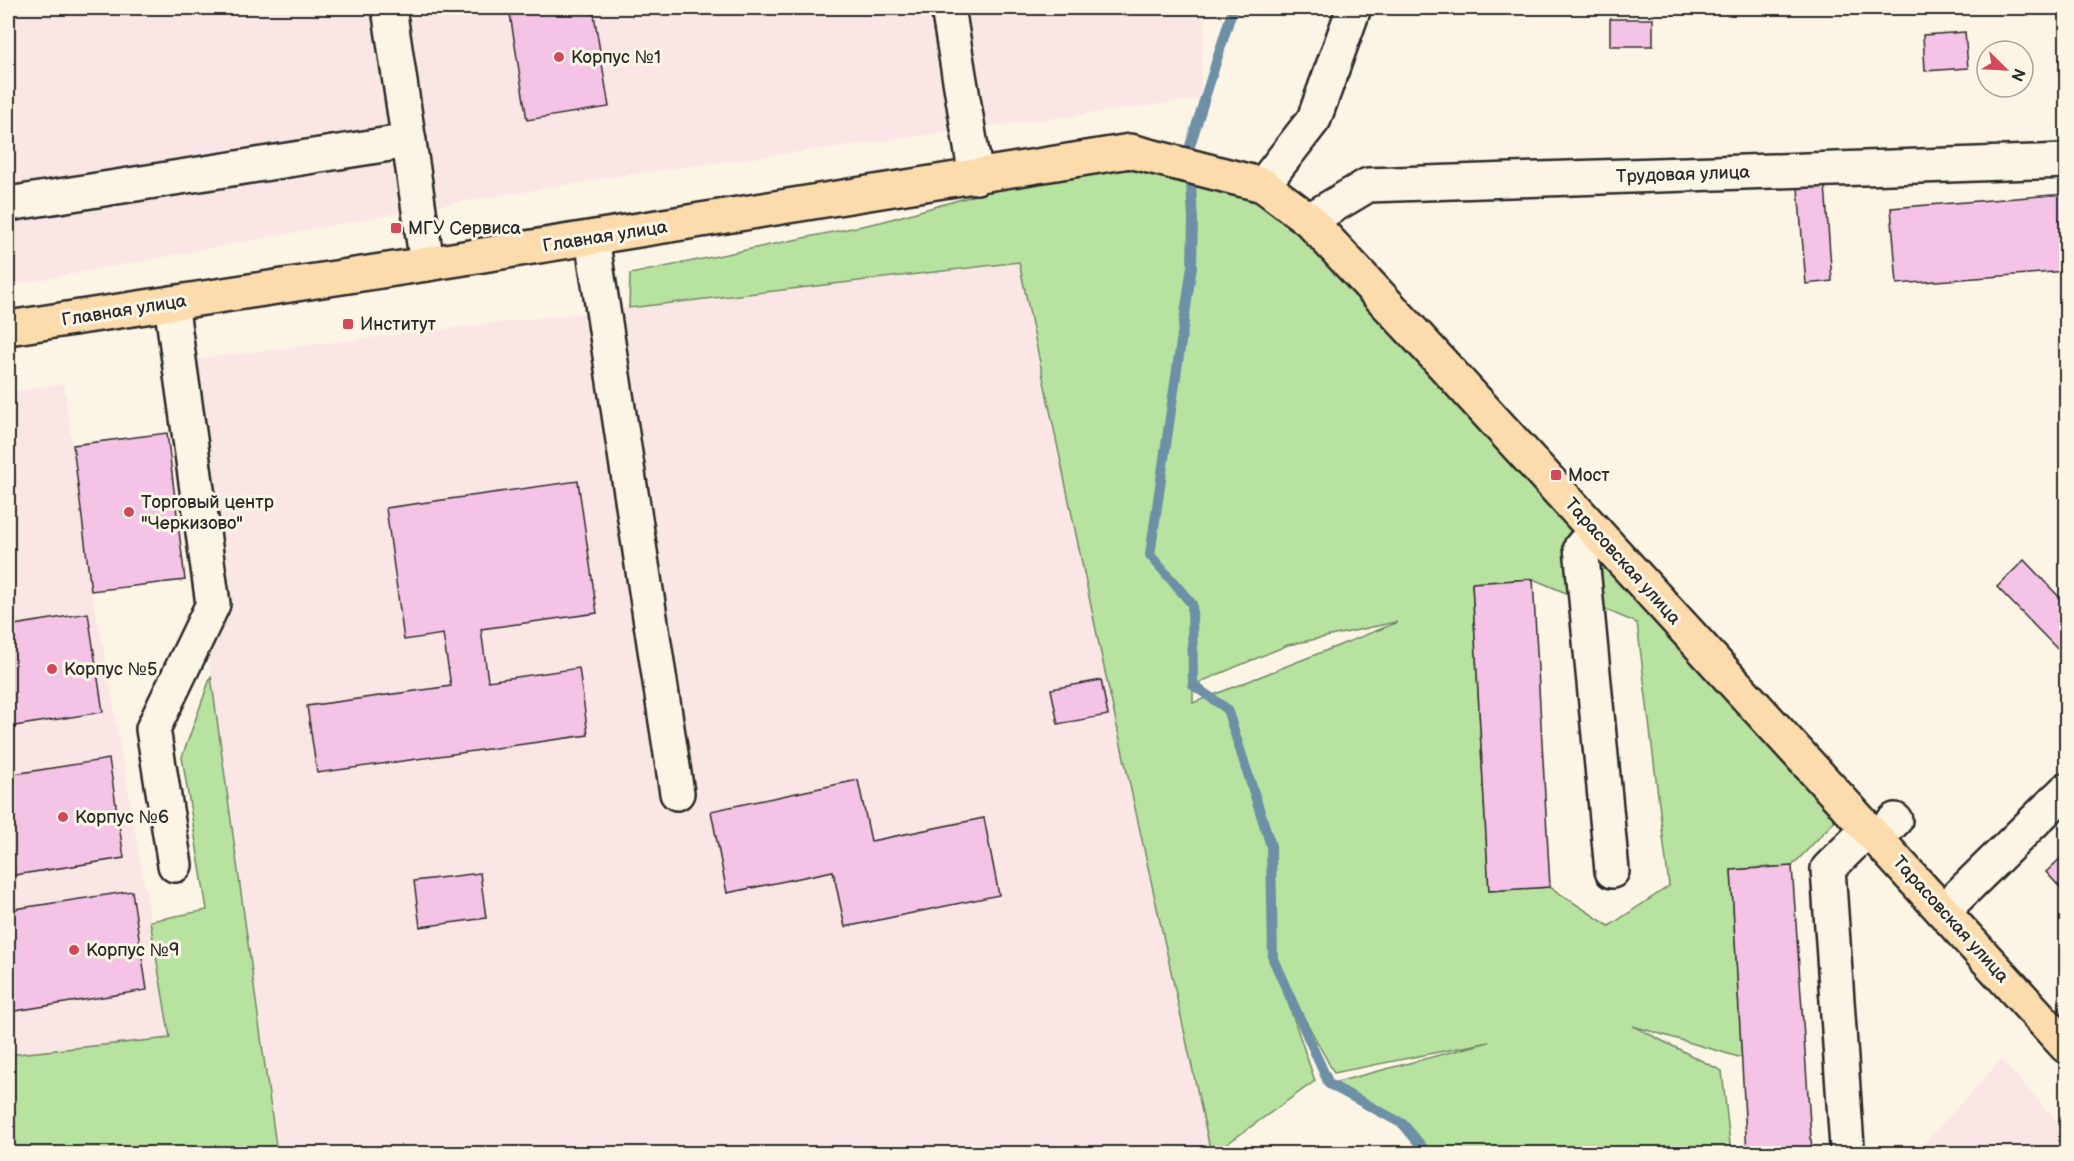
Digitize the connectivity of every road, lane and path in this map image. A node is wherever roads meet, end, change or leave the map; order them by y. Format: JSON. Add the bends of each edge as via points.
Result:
{"nodes":[{"id":1,"x":389,"y":8,"type":"edge"},
{"id":2,"x":948,"y":8,"type":"edge"},
{"id":3,"x":1354,"y":8,"type":"edge"},
{"id":4,"x":409,"y":141,"type":"junction"},
{"id":5,"x":1130,"y":151,"type":"joint"},
{"id":6,"x":2067,"y":161,"type":"edge"},
{"id":7,"x":976,"y":177,"type":"junction"},
{"id":8,"x":1263,"y":185,"type":"junction"},
{"id":9,"x":8,"y":204,"type":"edge"},
{"id":10,"x":1309,"y":220,"type":"junction"},
{"id":11,"x":592,"y":238,"type":"junction"},
{"id":12,"x":427,"y":264,"type":"junction"},
{"id":13,"x":163,"y":305,"type":"junction"},
{"id":14,"x":8,"y":328,"type":"edge"},
{"id":15,"x":181,"y":499,"type":"dead end"},
{"id":16,"x":1595,"y":531,"type":"junction"},
{"id":17,"x":2067,"y":790,"type":"edge"},
{"id":18,"x":677,"y":793,"type":"dead end"},
{"id":19,"x":1880,"y":829,"type":"junction"},
{"id":20,"x":175,"y":865,"type":"dead end"},
{"id":21,"x":1612,"y":870,"type":"dead end"},
{"id":22,"x":1943,"y":911,"type":"junction"},
{"id":23,"x":2067,"y":1046,"type":"edge"},
{"id":24,"x":1847,"y":1147,"type":"dead end"}],
"edges":[{"from":1,"to":4,"type":"street"},
{"from":2,"to":7,"type":"street"},
{"from":3,"to":8,"type":"street","via":[[1314,119]]},
{"from":4,"to":9,"type":"street"},
{"from":4,"to":12,"type":"street"},
{"from":5,"to":7,"type":"main road","name":"Главная улица"},
{"from":5,"to":8,"type":"main road","name":"Тарасовская улица"},
{"from":6,"to":10,"type":"street","name":"Трудовая улица","via":[[1368,185]]},
{"from":7,"to":11,"type":"main road","name":"Главная улица"},
{"from":8,"to":10,"type":"main road","name":"Тарасовская улица"},
{"from":10,"to":16,"type":"main road","name":"Тарасовская улица"},
{"from":11,"to":12,"type":"main road","name":"Главная улица"},
{"from":11,"to":18,"type":"street"},
{"from":12,"to":13,"type":"main road","name":"Главная улица"},
{"from":13,"to":14,"type":"main road","name":"Главная улица"},
{"from":13,"to":15,"type":"street"},
{"from":13,"to":20,"type":"street","via":[[213,604],[153,729]]},
{"from":16,"to":19,"type":"main road","name":"Тарасовская улица"},
{"from":16,"to":21,"type":"street","via":[[1581,547]]},
{"from":17,"to":22,"type":"street"},
{"from":19,"to":22,"type":"main road","name":"Тарасовская улица"},
{"from":19,"to":24,"type":"street","via":[[1828,869]]},
{"from":22,"to":23,"type":"main road","name":"Тарасовская улица"}]}
